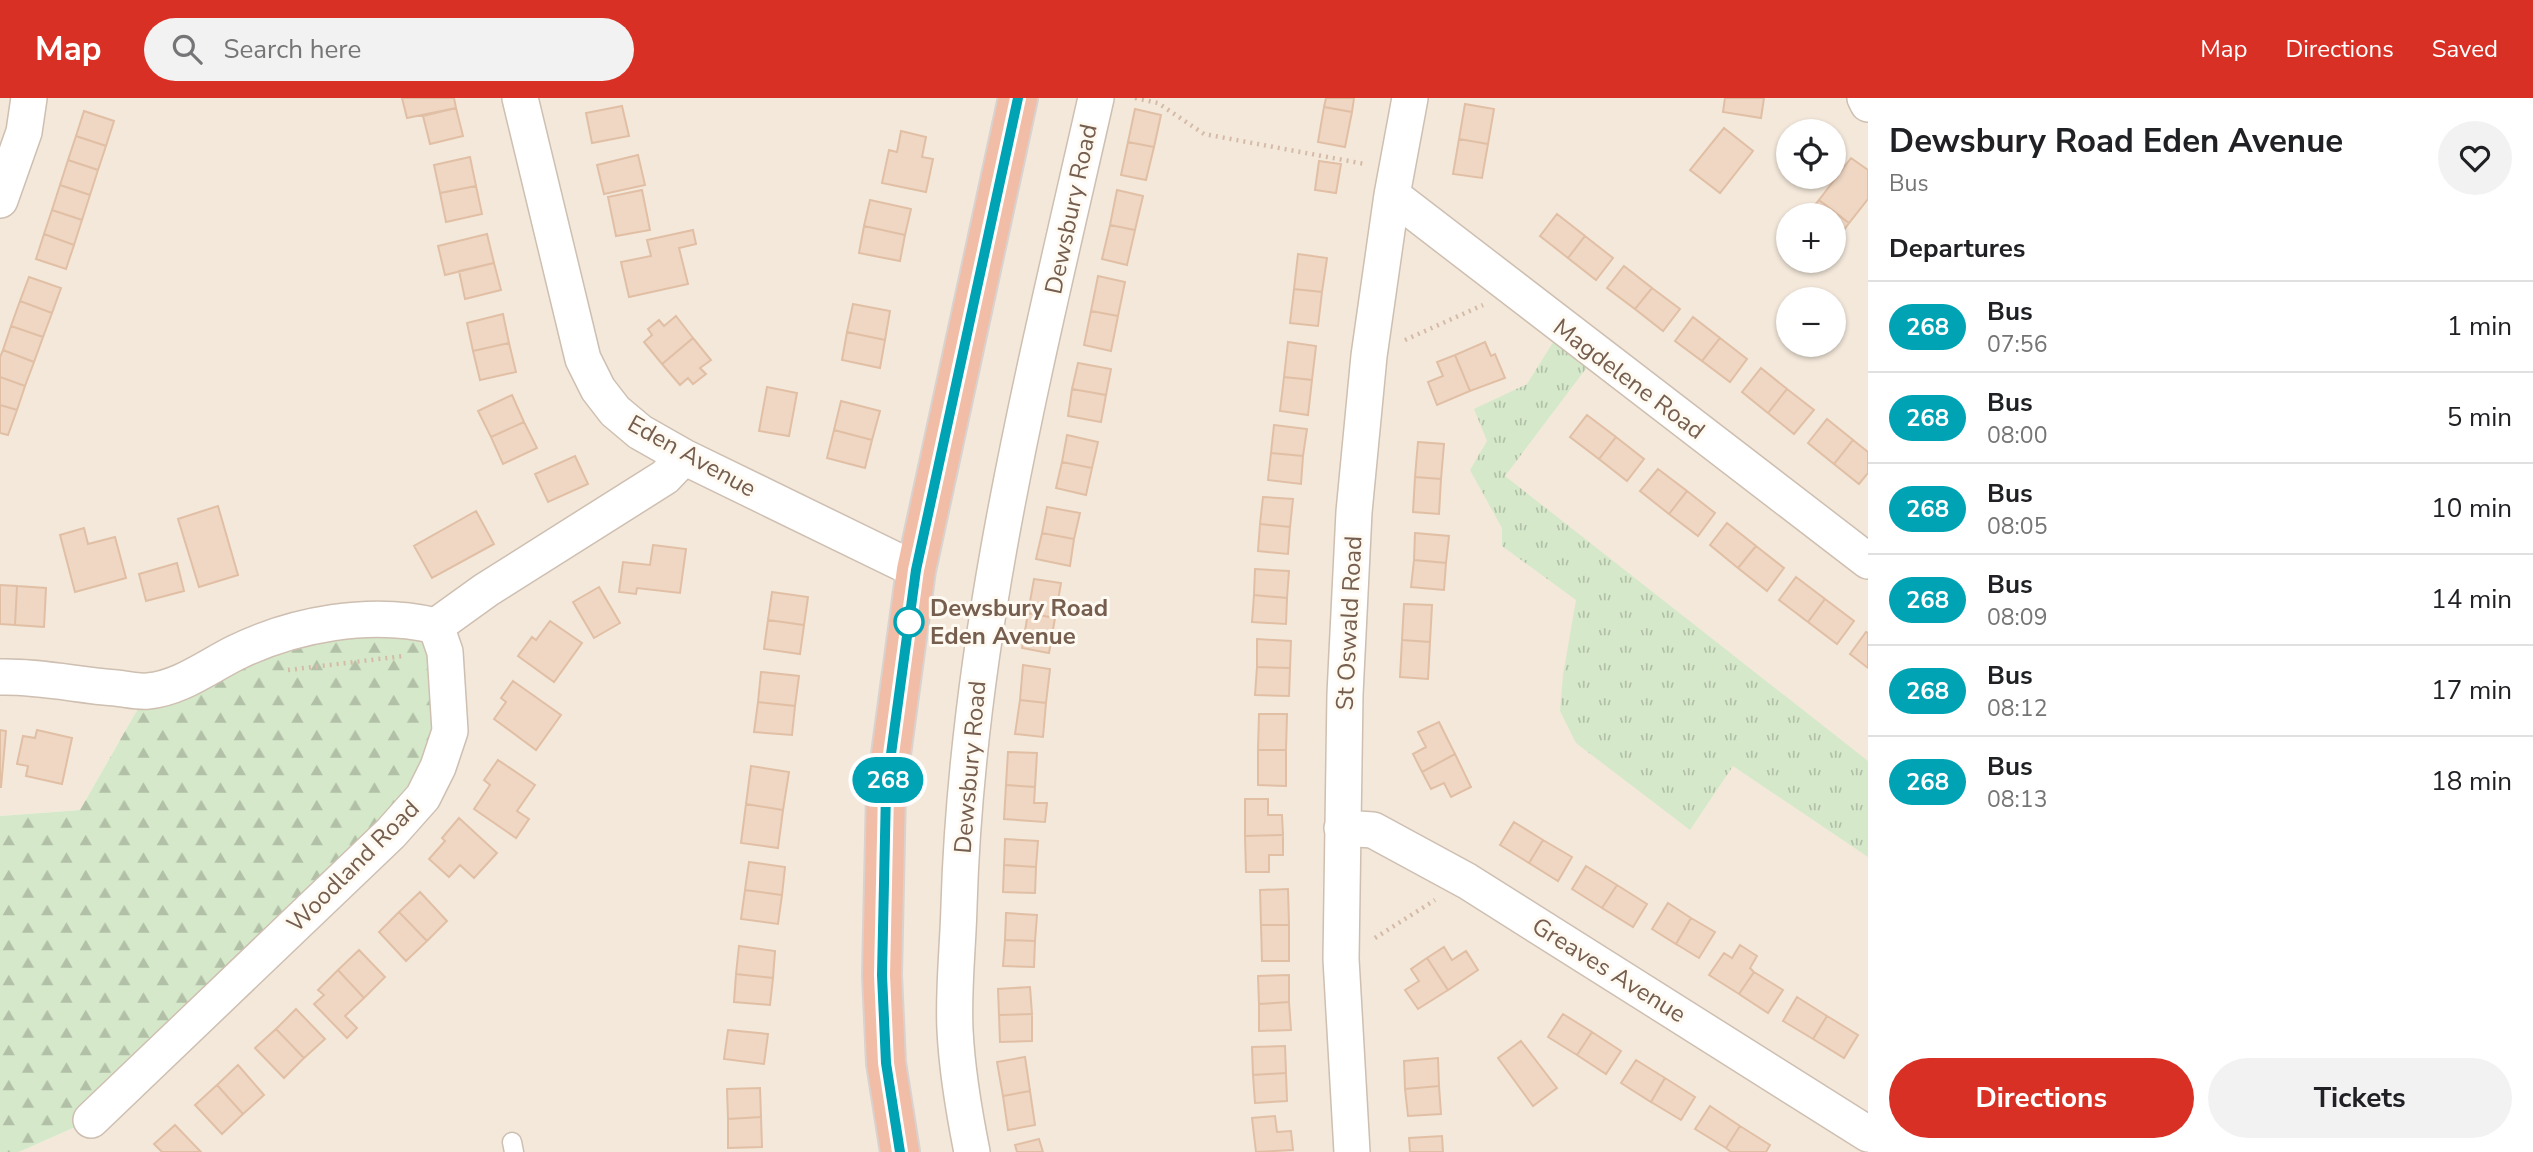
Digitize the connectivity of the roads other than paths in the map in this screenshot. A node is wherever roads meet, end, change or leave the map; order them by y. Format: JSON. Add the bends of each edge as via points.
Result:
{"nodes":[{"id":1,"x":29,"y":98,"type":"edge"},
{"id":2,"x":520,"y":98,"type":"edge"},
{"id":3,"x":1018,"y":98,"type":"edge"},
{"id":4,"x":1096,"y":98,"type":"edge"},
{"id":5,"x":1410,"y":98,"type":"edge"},
{"id":6,"x":1865,"y":98,"type":"edge"},
{"id":7,"x":1868,"y":104,"type":"edge"},
{"id":8,"x":1394,"y":182,"type":"junction"},
{"id":9,"x":0,"y":200,"type":"edge"},
{"id":10,"x":684,"y":457,"type":"junction"},
{"id":11,"x":1868,"y":561,"type":"edge"},
{"id":12,"x":916,"y":570,"type":"junction"},
{"id":13,"x":441,"y":639,"type":"junction"},
{"id":14,"x":0,"y":677,"type":"edge"},
{"id":15,"x":1342,"y":828,"type":"junction"},
{"id":16,"x":91,"y":1120,"type":"dead end"},
{"id":17,"x":1868,"y":1134,"type":"edge"},
{"id":18,"x":900,"y":1152,"type":"edge"},
{"id":19,"x":972,"y":1152,"type":"edge"},
{"id":20,"x":1352,"y":1152,"type":"edge"}],
"edges":[{"from":1,"to":9,"type":"street","via":[[24,132]]},
{"from":2,"to":10,"type":"street","name":"Eden Avenue","via":[[583,359],[615,411],[640,432]]},
{"from":3,"to":12,"type":"highway"},
{"from":4,"to":19,"type":"street","name":"Dewsbury Road","via":[[1018,451],[976,691],[961,848],[955,1028]]},
{"from":5,"to":8,"type":"street","name":"St Oswald Road"},
{"from":6,"to":7,"type":"street"},
{"from":8,"to":11,"type":"street","name":"Magdelene Road","via":[[1515,291]]},
{"from":8,"to":15,"type":"street","name":"St Oswald Road","via":[[1369,356],[1354,512]]},
{"from":10,"to":12,"type":"street","name":"Eden Avenue"},
{"from":10,"to":13,"type":"street","via":[[665,477],[486,590]]},
{"from":12,"to":18,"type":"highway","via":[[886,791],[882,975],[886,1063]]},
{"from":13,"to":14,"type":"street","via":[[414,620],[348,621],[292,631],[254,644],[183,682],[148,691],[31,676]]},
{"from":13,"to":16,"type":"street","name":"Woodland Road","via":[[450,730],[423,797]]},
{"from":15,"to":17,"type":"street","name":"Greaves Avenue","via":[[1373,830],[1467,881]]},
{"from":15,"to":20,"type":"street","name":"St Oswald Road","via":[[1341,959]]}]}
